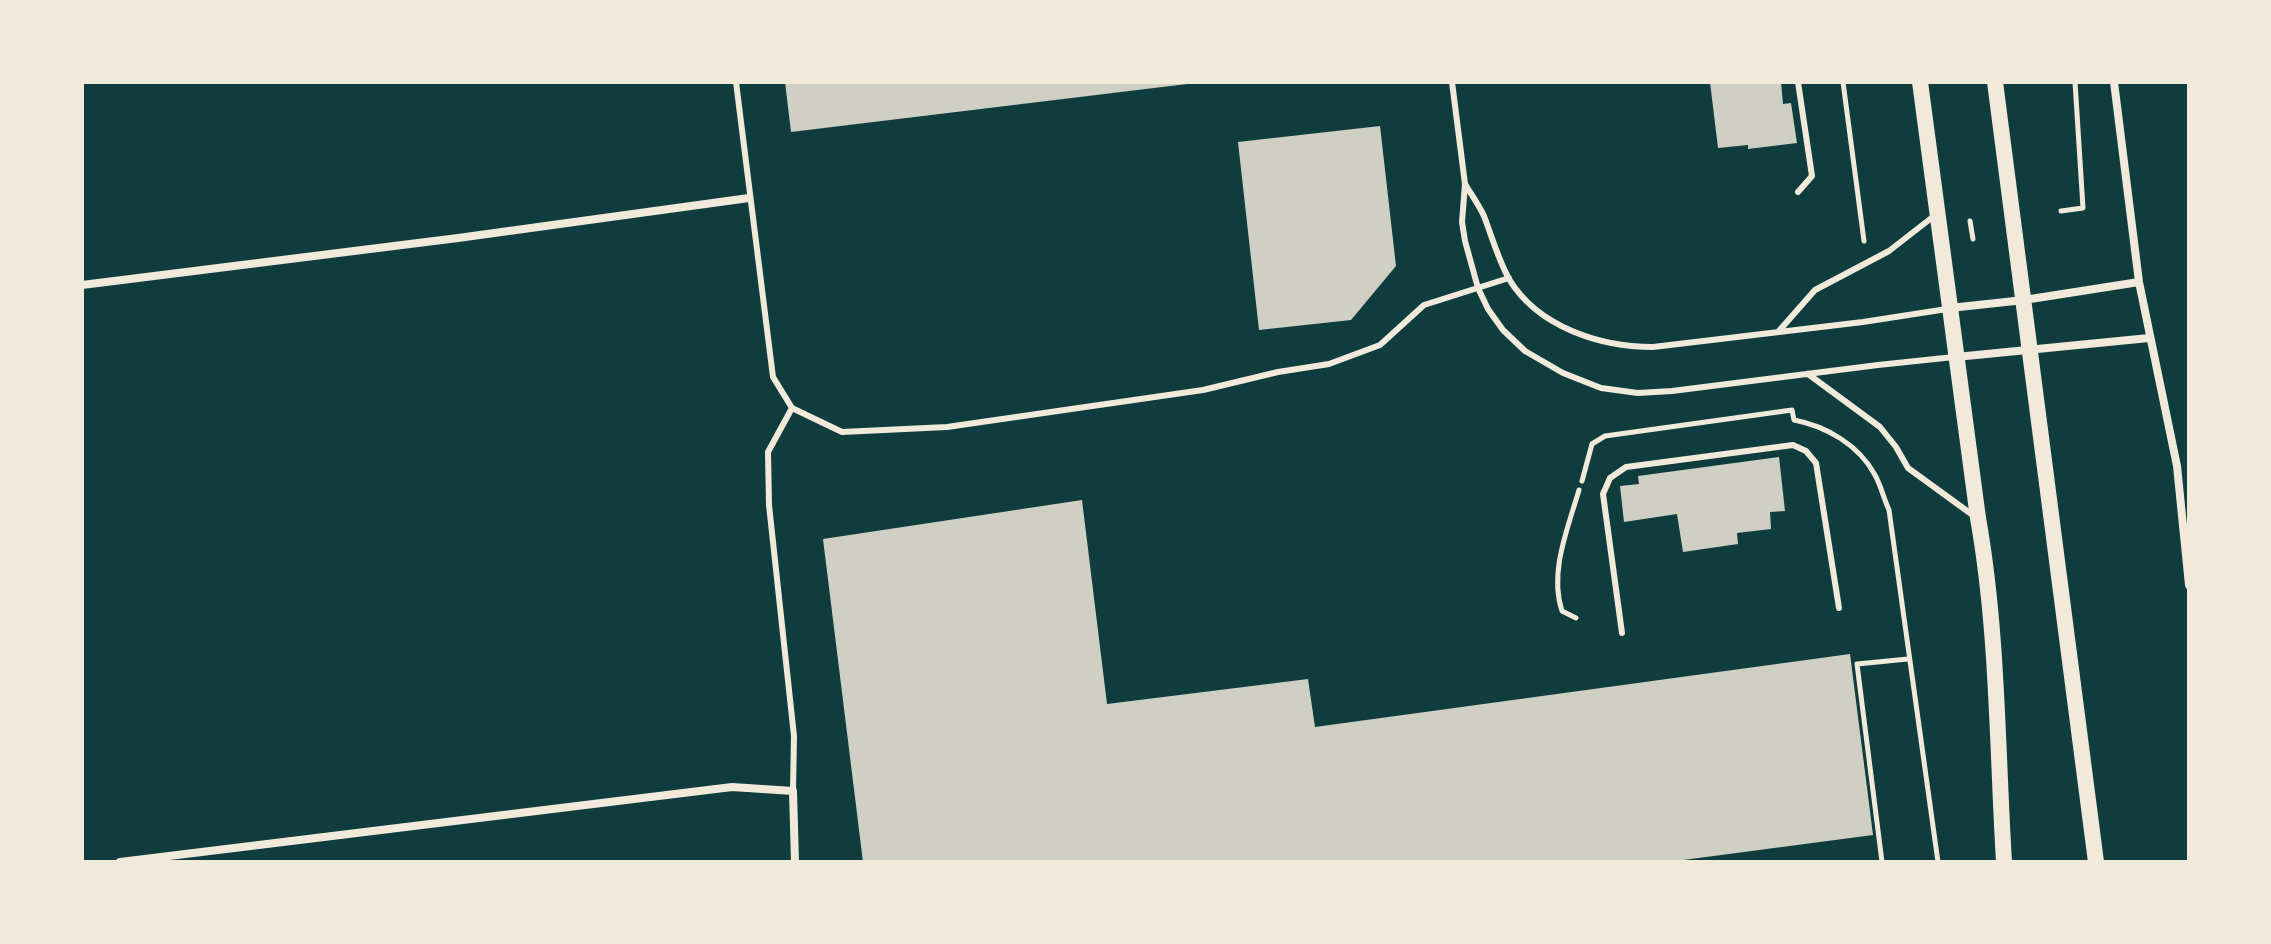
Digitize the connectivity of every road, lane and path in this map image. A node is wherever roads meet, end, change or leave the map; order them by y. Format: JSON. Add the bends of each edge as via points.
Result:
{"nodes":[{"id":1,"x":736,"y":82,"type":"edge"},
{"id":2,"x":1452,"y":82,"type":"edge"},
{"id":3,"x":1798,"y":82,"type":"edge"},
{"id":4,"x":1843,"y":82,"type":"edge"},
{"id":5,"x":1920,"y":82,"type":"edge"},
{"id":6,"x":1995,"y":82,"type":"edge"},
{"id":7,"x":2075,"y":82,"type":"edge"},
{"id":8,"x":2114,"y":82,"type":"edge"},
{"id":9,"x":1465,"y":184,"type":"junction"},
{"id":10,"x":1798,"y":192,"type":"dead end"},
{"id":11,"x":749,"y":198,"type":"junction"},
{"id":12,"x":2061,"y":211,"type":"dead end"},
{"id":13,"x":1937,"y":214,"type":"junction"},
{"id":14,"x":1970,"y":221,"type":"dead end"},
{"id":15,"x":1973,"y":239,"type":"dead end"},
{"id":16,"x":1864,"y":242,"type":"dead end"},
{"id":17,"x":1509,"y":278,"type":"junction"},
{"id":18,"x":2139,"y":282,"type":"junction"},
{"id":19,"x":82,"y":285,"type":"edge"},
{"id":20,"x":1478,"y":288,"type":"junction"},
{"id":21,"x":2024,"y":300,"type":"junction"},
{"id":22,"x":1950,"y":308,"type":"junction"},
{"id":23,"x":1778,"y":332,"type":"junction"},
{"id":24,"x":2149,"y":338,"type":"junction"},
{"id":25,"x":2031,"y":351,"type":"junction"},
{"id":26,"x":1956,"y":357,"type":"junction"},
{"id":27,"x":1808,"y":374,"type":"junction"},
{"id":28,"x":792,"y":408,"type":"junction"},
{"id":29,"x":1978,"y":518,"type":"junction"},
{"id":30,"x":2189,"y":585,"type":"edge"},
{"id":31,"x":1839,"y":608,"type":"dead end"},
{"id":32,"x":1576,"y":618,"type":"dead end"},
{"id":33,"x":1622,"y":633,"type":"dead end"},
{"id":34,"x":1908,"y":659,"type":"junction"},
{"id":35,"x":793,"y":791,"type":"junction"},
{"id":36,"x":120,"y":862,"type":"edge"},
{"id":37,"x":795,"y":862,"type":"edge"},
{"id":38,"x":1882,"y":862,"type":"edge"},
{"id":39,"x":1938,"y":862,"type":"edge"},
{"id":40,"x":2004,"y":862,"type":"edge"},
{"id":41,"x":2096,"y":862,"type":"edge"}],
"edges":[{"from":1,"to":11,"type":"lane"},
{"from":2,"to":9,"type":"lane"},
{"from":3,"to":10,"type":"lane","via":[[1812,176]]},
{"from":4,"to":16,"type":"path"},
{"from":5,"to":13,"type":"main road"},
{"from":6,"to":21,"type":"main road"},
{"from":7,"to":12,"type":"path","via":[[2083,208]]},
{"from":8,"to":18,"type":"street"},
{"from":9,"to":17,"type":"lane","via":[[1483,213]]},
{"from":9,"to":20,"type":"lane","via":[[1462,222]]},
{"from":11,"to":19,"type":"street"},
{"from":11,"to":28,"type":"lane","via":[[773,377]]},
{"from":13,"to":22,"type":"main road"},
{"from":13,"to":23,"type":"lane","via":[[1889,251],[1815,290]]},
{"from":14,"to":15,"type":"path"},
{"from":17,"to":20,"type":"lane"},
{"from":17,"to":23,"type":"lane","via":[[1551,321],[1626,347]]},
{"from":18,"to":21,"type":"street"},
{"from":18,"to":24,"type":"street"},
{"from":20,"to":27,"type":"lane","via":[[1503,330],[1525,351],[1601,388],[1672,391]]},
{"from":20,"to":28,"type":"lane","via":[[1424,305],[1380,345],[1354,356],[1203,390],[947,427],[852,432]]},
{"from":21,"to":22,"type":"street"},
{"from":21,"to":25,"type":"main road"},
{"from":22,"to":23,"type":"lane"},
{"from":22,"to":26,"type":"main road"},
{"from":24,"to":25,"type":"street"},
{"from":24,"to":30,"type":"street","via":[[2177,466]]},
{"from":25,"to":26,"type":"street"},
{"from":25,"to":41,"type":"main road"},
{"from":26,"to":27,"type":"lane"},
{"from":26,"to":29,"type":"main road"},
{"from":27,"to":29,"type":"lane","via":[[1880,427],[1908,468]]},
{"from":28,"to":35,"type":"lane","via":[[768,452],[794,736]]},
{"from":29,"to":40,"type":"main road","via":[[1995,677]]},
{"from":31,"to":33,"type":"lane","via":[[1816,463],[1793,445],[1626,467],[1610,478],[1603,494]]},
{"from":32,"to":34,"type":"path","via":[[1562,611],[1557,580],[1592,444],[1605,436],[1792,410],[1794,420],[1814,424],[1862,455],[1876,476],[1889,510]]},
{"from":34,"to":38,"type":"path","via":[[1857,664]]},
{"from":34,"to":39,"type":"path"},
{"from":35,"to":36,"type":"street","via":[[732,787]]},
{"from":35,"to":37,"type":"street"}]}
